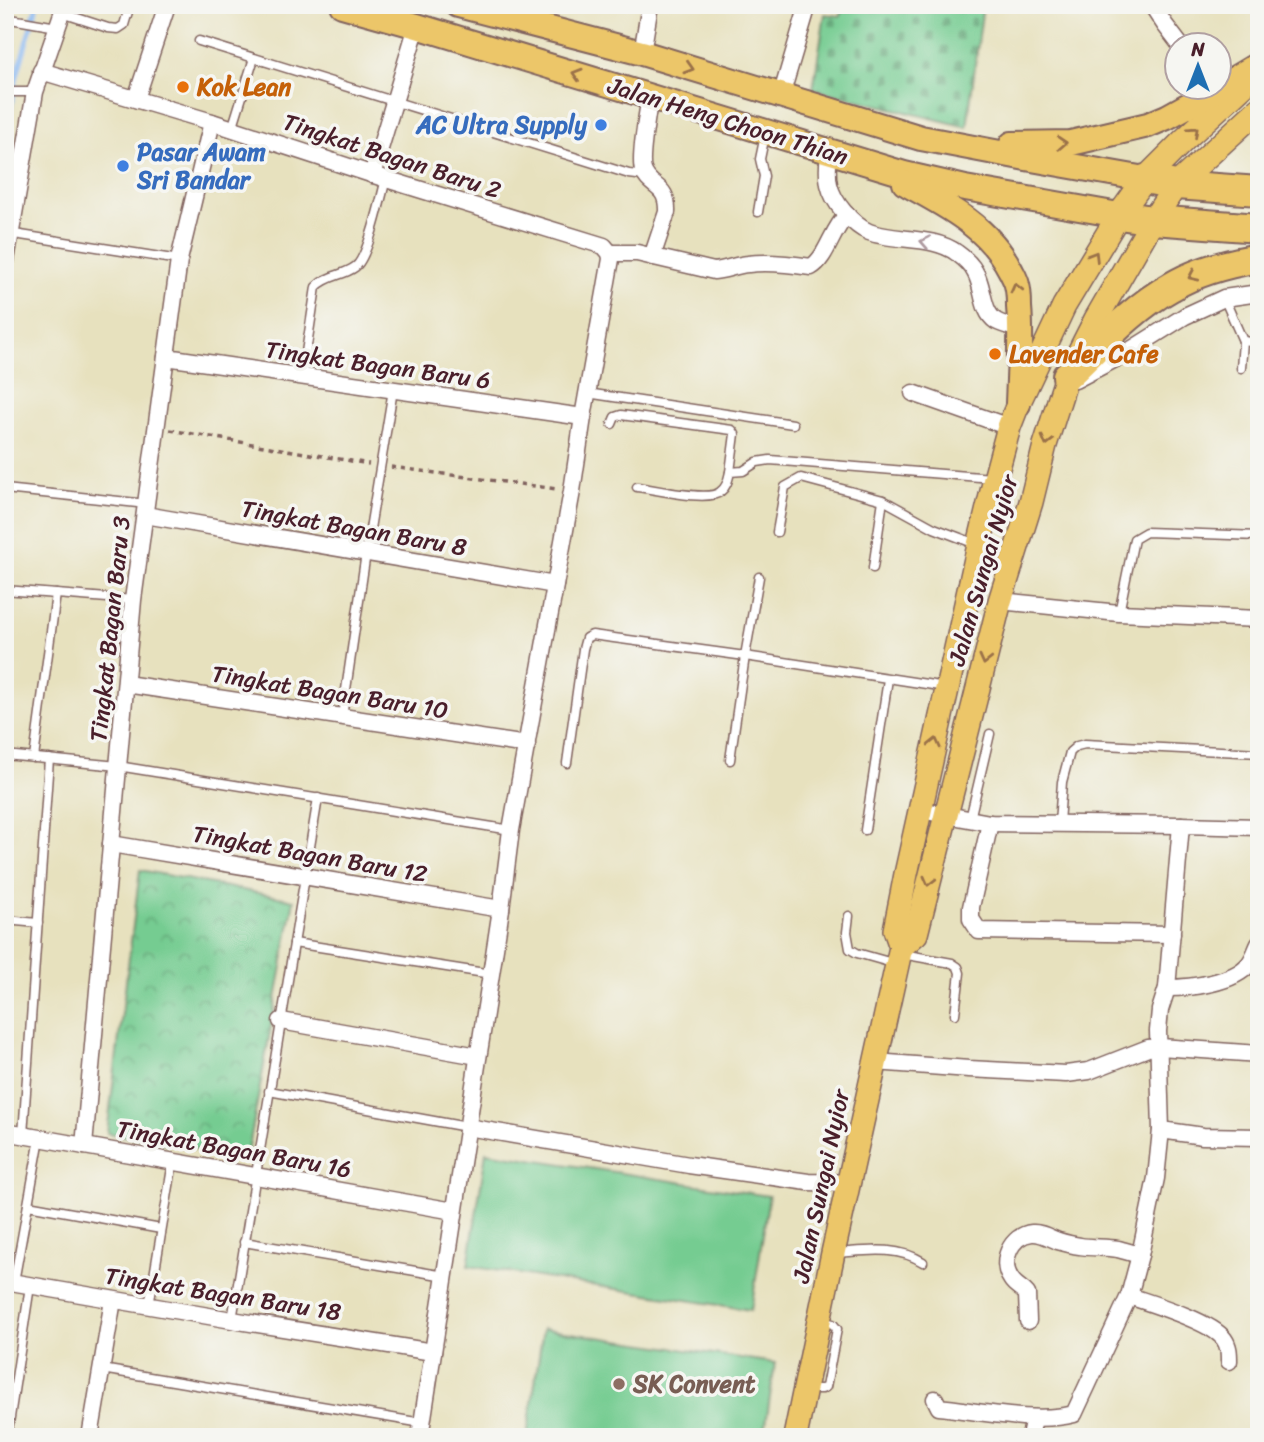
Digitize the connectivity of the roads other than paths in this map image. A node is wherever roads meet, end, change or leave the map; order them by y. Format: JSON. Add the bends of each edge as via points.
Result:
{"nodes":[{"id":1,"x":130,"y":5,"type":"edge"},
{"id":2,"x":167,"y":5,"type":"edge"},
{"id":3,"x":342,"y":5,"type":"edge"},
{"id":4,"x":458,"y":5,"type":"edge"},
{"id":5,"x":650,"y":5,"type":"edge"},
{"id":6,"x":808,"y":5,"type":"edge"},
{"id":7,"x":1152,"y":5,"type":"edge"},
{"id":8,"x":56,"y":17,"type":"edge"},
{"id":9,"x":5,"y":18,"type":"edge"},
{"id":10,"x":417,"y":26,"type":"junction"},
{"id":11,"x":1170,"y":32,"type":"edge"},
{"id":12,"x":199,"y":41,"type":"dead end"},
{"id":13,"x":642,"y":54,"type":"junction"},
{"id":14,"x":254,"y":58,"type":"junction"},
{"id":15,"x":1259,"y":64,"type":"edge"},
{"id":16,"x":41,"y":71,"type":"junction"},
{"id":17,"x":1259,"y":71,"type":"edge"},
{"id":18,"x":1232,"y":79,"type":"edge"},
{"id":19,"x":10,"y":91,"type":"edge"},
{"id":20,"x":35,"y":92,"type":"junction"},
{"id":21,"x":650,"y":96,"type":"junction"},
{"id":22,"x":781,"y":96,"type":"junction"},
{"id":23,"x":136,"y":99,"type":"junction"},
{"id":24,"x":1192,"y":102,"type":"edge"},
{"id":25,"x":394,"y":103,"type":"junction"},
{"id":26,"x":1259,"y":109,"type":"edge"},
{"id":27,"x":212,"y":122,"type":"junction"},
{"id":28,"x":232,"y":129,"type":"junction"},
{"id":29,"x":765,"y":132,"type":"junction"},
{"id":30,"x":921,"y":138,"type":"junction"},
{"id":31,"x":829,"y":152,"type":"junction"},
{"id":32,"x":873,"y":165,"type":"junction"},
{"id":33,"x":646,"y":176,"type":"junction"},
{"id":34,"x":379,"y":177,"type":"junction"},
{"id":35,"x":1145,"y":179,"type":"junction"},
{"id":36,"x":1175,"y":185,"type":"junction"},
{"id":37,"x":1259,"y":191,"type":"edge"},
{"id":38,"x":758,"y":212,"type":"dead end"},
{"id":39,"x":846,"y":215,"type":"junction"},
{"id":40,"x":1119,"y":215,"type":"junction"},
{"id":41,"x":1153,"y":219,"type":"junction"},
{"id":42,"x":1259,"y":228,"type":"edge"},
{"id":43,"x":8,"y":233,"type":"edge"},
{"id":44,"x":609,"y":251,"type":"junction"},
{"id":45,"x":652,"y":257,"type":"junction"},
{"id":46,"x":1259,"y":258,"type":"edge"},
{"id":47,"x":179,"y":260,"type":"junction"},
{"id":48,"x":5,"y":266,"type":"edge"},
{"id":49,"x":1259,"y":293,"type":"edge"},
{"id":50,"x":1224,"y":298,"type":"junction"},
{"id":51,"x":1021,"y":329,"type":"junction"},
{"id":52,"x":1243,"y":341,"type":"junction"},
{"id":53,"x":1259,"y":343,"type":"edge"},
{"id":54,"x":166,"y":357,"type":"junction"},
{"id":55,"x":1241,"y":368,"type":"dead end"},
{"id":56,"x":302,"y":378,"type":"junction"},
{"id":57,"x":1065,"y":381,"type":"junction"},
{"id":58,"x":393,"y":390,"type":"junction"},
{"id":59,"x":587,"y":393,"type":"junction"},
{"id":60,"x":913,"y":393,"type":"dead end"},
{"id":61,"x":1018,"y":404,"type":"junction"},
{"id":62,"x":583,"y":417,"type":"junction"},
{"id":63,"x":612,"y":424,"type":"dead end"},
{"id":64,"x":793,"y":424,"type":"dead end"},
{"id":65,"x":1009,"y":427,"type":"junction"},
{"id":66,"x":730,"y":472,"type":"junction"},
{"id":67,"x":995,"y":479,"type":"junction"},
{"id":68,"x":637,"y":487,"type":"dead end"},
{"id":69,"x":5,"y":489,"type":"edge"},
{"id":70,"x":883,"y":500,"type":"junction"},
{"id":71,"x":146,"y":509,"type":"junction"},
{"id":72,"x":777,"y":532,"type":"dead end"},
{"id":73,"x":1259,"y":536,"type":"edge"},
{"id":74,"x":979,"y":545,"type":"junction"},
{"id":75,"x":366,"y":552,"type":"junction"},
{"id":76,"x":873,"y":568,"type":"dead end"},
{"id":77,"x":759,"y":577,"type":"dead end"},
{"id":78,"x":555,"y":585,"type":"junction"},
{"id":79,"x":5,"y":590,"type":"edge"},
{"id":80,"x":56,"y":594,"type":"junction"},
{"id":81,"x":133,"y":600,"type":"junction"},
{"id":82,"x":1000,"y":601,"type":"junction"},
{"id":83,"x":1119,"y":612,"type":"junction"},
{"id":84,"x":1259,"y":619,"type":"edge"},
{"id":85,"x":745,"y":656,"type":"junction"},
{"id":86,"x":888,"y":678,"type":"junction"},
{"id":87,"x":126,"y":684,"type":"junction"},
{"id":88,"x":947,"y":687,"type":"junction"},
{"id":89,"x":342,"y":717,"type":"junction"},
{"id":90,"x":990,"y":734,"type":"dead end"},
{"id":91,"x":527,"y":745,"type":"junction"},
{"id":92,"x":1259,"y":753,"type":"edge"},
{"id":93,"x":5,"y":755,"type":"edge"},
{"id":94,"x":34,"y":758,"type":"junction"},
{"id":95,"x":49,"y":759,"type":"junction"},
{"id":96,"x":730,"y":760,"type":"dead end"},
{"id":97,"x":567,"y":763,"type":"dead end"},
{"id":98,"x":118,"y":766,"type":"junction"},
{"id":99,"x":318,"y":798,"type":"junction"},
{"id":100,"x":920,"y":810,"type":"junction"},
{"id":101,"x":945,"y":814,"type":"junction"},
{"id":102,"x":970,"y":819,"type":"junction"},
{"id":103,"x":990,"y":823,"type":"junction"},
{"id":104,"x":1059,"y":823,"type":"junction"},
{"id":105,"x":1181,"y":825,"type":"junction"},
{"id":106,"x":1259,"y":827,"type":"edge"},
{"id":107,"x":511,"y":830,"type":"junction"},
{"id":108,"x":865,"y":830,"type":"dead end"},
{"id":109,"x":111,"y":844,"type":"junction"},
{"id":110,"x":305,"y":876,"type":"junction"},
{"id":111,"x":501,"y":909,"type":"junction"},
{"id":112,"x":849,"y":916,"type":"dead end"},
{"id":113,"x":5,"y":920,"type":"edge"},
{"id":114,"x":37,"y":923,"type":"junction"},
{"id":115,"x":1172,"y":934,"type":"junction"},
{"id":116,"x":294,"y":943,"type":"junction"},
{"id":117,"x":1259,"y":944,"type":"edge"},
{"id":118,"x":899,"y":955,"type":"junction"},
{"id":119,"x":491,"y":974,"type":"junction"},
{"id":120,"x":1167,"y":988,"type":"junction"},
{"id":121,"x":955,"y":1014,"type":"dead end"},
{"id":122,"x":281,"y":1021,"type":"junction"},
{"id":123,"x":1160,"y":1047,"type":"junction"},
{"id":124,"x":1259,"y":1054,"type":"edge"},
{"id":125,"x":478,"y":1056,"type":"junction"},
{"id":126,"x":875,"y":1062,"type":"junction"},
{"id":127,"x":270,"y":1091,"type":"junction"},
{"id":128,"x":467,"y":1127,"type":"junction"},
{"id":129,"x":1161,"y":1130,"type":"junction"},
{"id":130,"x":5,"y":1132,"type":"edge"},
{"id":131,"x":23,"y":1135,"type":"junction"},
{"id":132,"x":1259,"y":1137,"type":"edge"},
{"id":133,"x":40,"y":1138,"type":"junction"},
{"id":134,"x":84,"y":1146,"type":"junction"},
{"id":135,"x":173,"y":1162,"type":"junction"},
{"id":136,"x":255,"y":1176,"type":"junction"},
{"id":137,"x":849,"y":1183,"type":"junction"},
{"id":138,"x":28,"y":1205,"type":"junction"},
{"id":139,"x":454,"y":1211,"type":"junction"},
{"id":140,"x":161,"y":1229,"type":"junction"},
{"id":141,"x":244,"y":1242,"type":"junction"},
{"id":142,"x":833,"y":1253,"type":"junction"},
{"id":143,"x":1140,"y":1255,"type":"junction"},
{"id":144,"x":923,"y":1262,"type":"dead end"},
{"id":145,"x":445,"y":1276,"type":"junction"},
{"id":146,"x":17,"y":1283,"type":"edge"},
{"id":147,"x":1129,"y":1296,"type":"junction"},
{"id":148,"x":113,"y":1300,"type":"junction"},
{"id":149,"x":149,"y":1306,"type":"junction"},
{"id":150,"x":232,"y":1320,"type":"junction"},
{"id":151,"x":1028,"y":1321,"type":"dead end"},
{"id":152,"x":433,"y":1352,"type":"junction"},
{"id":153,"x":1229,"y":1361,"type":"dead end"},
{"id":154,"x":102,"y":1370,"type":"junction"},
{"id":155,"x":935,"y":1399,"type":"dead end"},
{"id":156,"x":1034,"y":1418,"type":"junction"},
{"id":157,"x":421,"y":1430,"type":"edge"},
{"id":158,"x":7,"y":1437,"type":"edge"},
{"id":159,"x":90,"y":1437,"type":"edge"},
{"id":160,"x":794,"y":1437,"type":"edge"},
{"id":161,"x":1030,"y":1437,"type":"edge"}],
"edges":[{"from":1,"to":8,"type":"lane","via":[[124,25],[118,29]]},
{"from":2,"to":23,"type":"street"},
{"from":3,"to":10,"type":"highway","name":"Jalan Heng Choon Thian"},
{"from":4,"to":13,"type":"highway","name":"Jalan Heng Choon Thian"},
{"from":5,"to":13,"type":"street"},
{"from":6,"to":22,"type":"street"},
{"from":7,"to":11,"type":"street"},
{"from":8,"to":9,"type":"lane"},
{"from":8,"to":16,"type":"street"},
{"from":21,"to":10,"type":"highway","name":"Jalan Heng Choon Thian","one_way":true},
{"from":10,"to":25,"type":"street"},
{"from":12,"to":14,"type":"lane"},
{"from":13,"to":22,"type":"highway","name":"Jalan Heng Choon Thian","one_way":true},
{"from":14,"to":25,"type":"lane"},
{"from":14,"to":28,"type":"lane"},
{"from":15,"to":18,"type":"highway"},
{"from":16,"to":20,"type":"street"},
{"from":16,"to":23,"type":"street","name":"Tingkat Bagan Baru 2"},
{"from":35,"to":17,"type":"main road","name":"Jalan Sungai Nyior","one_way":true},
{"from":19,"to":20,"type":"lane"},
{"from":20,"to":43,"type":"street"},
{"from":21,"to":29,"type":"highway","name":"Jalan Heng Choon Thian"},
{"from":21,"to":33,"type":"street","via":[[642,165]]},
{"from":22,"to":30,"type":"highway","name":"Jalan Heng Choon Thian"},
{"from":23,"to":27,"type":"street","name":"Tingkat Bagan Baru 2"},
{"from":30,"to":24,"type":"highway","one_way":true,"via":[[1071,143],[1147,125]]},
{"from":25,"to":33,"type":"lane"},
{"from":25,"to":34,"type":"street"},
{"from":26,"to":36,"type":"main road","name":"Jalan Sungai Nyior"},
{"from":27,"to":28,"type":"street","name":"Tingkat Bagan Baru 2"},
{"from":27,"to":47,"type":"street","name":"Tingkat Bagan Baru 3"},
{"from":28,"to":34,"type":"street","name":"Tingkat Bagan Baru 2"},
{"from":29,"to":31,"type":"highway","name":"Jalan Heng Choon Thian"},
{"from":29,"to":38,"type":"lane"},
{"from":30,"to":35,"type":"highway","name":"Jalan Heng Choon Thian"},
{"from":31,"to":32,"type":"highway","name":"Jalan Heng Choon Thian"},
{"from":31,"to":39,"type":"street","via":[[831,194]]},
{"from":32,"to":40,"type":"highway","name":"Jalan Heng Choon Thian","via":[[965,188]]},
{"from":51,"to":32,"type":"highway","one_way":true,"via":[[1017,284],[997,247],[978,227]]},
{"from":33,"to":45,"type":"street","via":[[666,196],[667,205]]},
{"from":34,"to":44,"type":"street","name":"Tingkat Bagan Baru 2"},
{"from":34,"to":56,"type":"lane","via":[[365,252],[357,267],[316,287]]},
{"from":35,"to":36,"type":"highway"},
{"from":35,"to":40,"type":"main road","name":"Jalan Sungai Nyior"},
{"from":36,"to":37,"type":"highway"},
{"from":36,"to":41,"type":"main road","name":"Jalan Sungai Nyior"},
{"from":39,"to":45,"type":"street","name":"Tingkat Bagan Baru 2","via":[[811,267],[757,263],[714,271]]},
{"from":51,"to":39,"type":"street","one_way":true,"via":[[990,316],[977,274],[953,250],[870,232]]},
{"from":40,"to":41,"type":"highway"},
{"from":61,"to":40,"type":"main road","name":"Jalan Sungai Nyior","one_way":true,"via":[[1064,306]]},
{"from":41,"to":42,"type":"highway"},
{"from":41,"to":57,"type":"main road","name":"Jalan Sungai Nyior"},
{"from":43,"to":47,"type":"lane"},
{"from":43,"to":48,"type":"street"},
{"from":44,"to":45,"type":"street","name":"Tingkat Bagan Baru 2"},
{"from":44,"to":59,"type":"street"},
{"from":46,"to":57,"type":"highway","one_way":true,"via":[[1214,268],[1171,286],[1141,307]]},
{"from":47,"to":54,"type":"street","name":"Tingkat Bagan Baru 3"},
{"from":49,"to":50,"type":"street"},
{"from":50,"to":52,"type":"lane"},
{"from":50,"to":57,"type":"street","via":[[1121,356]]},
{"from":51,"to":61,"type":"highway"},
{"from":52,"to":53,"type":"lane"},
{"from":52,"to":55,"type":"lane"},
{"from":54,"to":56,"type":"street","name":"Tingkat Bagan Baru 6"},
{"from":54,"to":71,"type":"street","name":"Tingkat Bagan Baru 3"},
{"from":56,"to":58,"type":"street","name":"Tingkat Bagan Baru 6"},
{"from":57,"to":82,"type":"main road","name":"Jalan Sungai Nyior","one_way":true},
{"from":58,"to":62,"type":"street","name":"Tingkat Bagan Baru 6"},
{"from":58,"to":75,"type":"lane"},
{"from":59,"to":62,"type":"street"},
{"from":59,"to":64,"type":"lane"},
{"from":60,"to":65,"type":"street"},
{"from":61,"to":65,"type":"main road","name":"Jalan Sungai Nyior"},
{"from":62,"to":78,"type":"street"},
{"from":63,"to":66,"type":"lane","via":[[621,415],[732,430]]},
{"from":65,"to":67,"type":"main road","name":"Jalan Sungai Nyior"},
{"from":66,"to":67,"type":"lane","via":[[769,460]]},
{"from":66,"to":68,"type":"lane","via":[[719,494],[706,497]]},
{"from":67,"to":74,"type":"main road","name":"Jalan Sungai Nyior"},
{"from":69,"to":71,"type":"lane"},
{"from":70,"to":72,"type":"lane","via":[[801,478],[785,487]]},
{"from":70,"to":74,"type":"lane","via":[[934,528]]},
{"from":70,"to":76,"type":"lane"},
{"from":71,"to":75,"type":"street","name":"Tingkat Bagan Baru 8"},
{"from":71,"to":81,"type":"street","name":"Tingkat Bagan Baru 3"},
{"from":73,"to":83,"type":"lane","via":[[1146,532],[1134,539]]},
{"from":74,"to":88,"type":"main road","name":"Jalan Sungai Nyior"},
{"from":75,"to":78,"type":"street","name":"Tingkat Bagan Baru 8"},
{"from":75,"to":89,"type":"lane"},
{"from":77,"to":85,"type":"lane"},
{"from":78,"to":91,"type":"street"},
{"from":79,"to":80,"type":"lane"},
{"from":80,"to":81,"type":"lane"},
{"from":80,"to":94,"type":"lane"},
{"from":81,"to":87,"type":"street","name":"Tingkat Bagan Baru 3"},
{"from":82,"to":83,"type":"street"},
{"from":82,"to":101,"type":"main road","name":"Jalan Sungai Nyior","one_way":true},
{"from":83,"to":84,"type":"street"},
{"from":85,"to":86,"type":"lane"},
{"from":85,"to":96,"type":"lane"},
{"from":85,"to":97,"type":"lane","via":[[592,635],[586,638]]},
{"from":86,"to":88,"type":"lane"},
{"from":86,"to":108,"type":"lane"},
{"from":87,"to":89,"type":"street","name":"Tingkat Bagan Baru 10"},
{"from":87,"to":98,"type":"street","name":"Tingkat Bagan Baru 3"},
{"from":100,"to":88,"type":"main road","name":"Jalan Sungai Nyior","one_way":true},
{"from":89,"to":91,"type":"street","name":"Tingkat Bagan Baru 10"},
{"from":90,"to":102,"type":"lane"},
{"from":91,"to":107,"type":"street"},
{"from":92,"to":104,"type":"lane","via":[[1077,746],[1070,752],[1062,782]]},
{"from":93,"to":94,"type":"lane"},
{"from":94,"to":95,"type":"lane"},
{"from":95,"to":98,"type":"lane"},
{"from":95,"to":114,"type":"lane"},
{"from":98,"to":99,"type":"lane"},
{"from":98,"to":109,"type":"street","name":"Tingkat Bagan Baru 3"},
{"from":99,"to":107,"type":"lane"},
{"from":99,"to":110,"type":"lane"},
{"from":100,"to":101,"type":"street"},
{"from":100,"to":118,"type":"main road","name":"Jalan Sungai Nyior","via":[[895,930]]},
{"from":101,"to":102,"type":"street"},
{"from":101,"to":118,"type":"main road","name":"Jalan Sungai Nyior","one_way":true,"via":[[916,934]]},
{"from":102,"to":103,"type":"street"},
{"from":103,"to":104,"type":"street"},
{"from":103,"to":115,"type":"street","via":[[971,907],[971,919],[979,930]]},
{"from":104,"to":105,"type":"street"},
{"from":105,"to":106,"type":"street"},
{"from":105,"to":115,"type":"street"},
{"from":107,"to":111,"type":"street"},
{"from":109,"to":110,"type":"street","name":"Tingkat Bagan Baru 12"},
{"from":109,"to":134,"type":"street","name":"Tingkat Bagan Baru 3"},
{"from":110,"to":111,"type":"street","name":"Tingkat Bagan Baru 12"},
{"from":110,"to":116,"type":"lane"},
{"from":111,"to":119,"type":"street"},
{"from":112,"to":118,"type":"lane","via":[[849,949]]},
{"from":113,"to":114,"type":"lane"},
{"from":114,"to":131,"type":"lane"},
{"from":115,"to":120,"type":"street"},
{"from":116,"to":119,"type":"lane"},
{"from":116,"to":122,"type":"lane"},
{"from":117,"to":120,"type":"street","via":[[1249,964],[1235,976]]},
{"from":118,"to":121,"type":"lane","via":[[958,967]]},
{"from":118,"to":126,"type":"main road","name":"Jalan Sungai Nyior"},
{"from":119,"to":125,"type":"street"},
{"from":120,"to":123,"type":"street","via":[[1160,1010]]},
{"from":122,"to":125,"type":"street"},
{"from":122,"to":127,"type":"lane"},
{"from":123,"to":124,"type":"street"},
{"from":123,"to":126,"type":"street","via":[[1066,1074]]},
{"from":123,"to":129,"type":"street"},
{"from":125,"to":128,"type":"street"},
{"from":126,"to":137,"type":"main road","name":"Jalan Sungai Nyior"},
{"from":127,"to":128,"type":"lane"},
{"from":127,"to":136,"type":"lane"},
{"from":128,"to":137,"type":"street","via":[[689,1165],[808,1182]]},
{"from":128,"to":139,"type":"street"},
{"from":129,"to":132,"type":"street"},
{"from":129,"to":143,"type":"street"},
{"from":130,"to":131,"type":"street","name":"Tingkat Bagan Baru 16"},
{"from":131,"to":133,"type":"street","name":"Tingkat Bagan Baru 16"},
{"from":133,"to":134,"type":"street","name":"Tingkat Bagan Baru 16"},
{"from":133,"to":138,"type":"lane"},
{"from":134,"to":135,"type":"street","name":"Tingkat Bagan Baru 16"},
{"from":135,"to":136,"type":"street","name":"Tingkat Bagan Baru 16"},
{"from":135,"to":140,"type":"lane"},
{"from":136,"to":139,"type":"street","name":"Tingkat Bagan Baru 16"},
{"from":136,"to":141,"type":"lane"},
{"from":137,"to":142,"type":"main road","name":"Jalan Sungai Nyior"},
{"from":138,"to":140,"type":"lane"},
{"from":138,"to":146,"type":"lane"},
{"from":139,"to":145,"type":"street"},
{"from":140,"to":149,"type":"lane"},
{"from":141,"to":145,"type":"lane"},
{"from":141,"to":150,"type":"lane"},
{"from":142,"to":144,"type":"lane","via":[[887,1250]]},
{"from":142,"to":160,"type":"main road","name":"Jalan Sungai Nyior"},
{"from":143,"to":147,"type":"street"},
{"from":143,"to":151,"type":"street","via":[[1079,1246],[1043,1234],[1017,1238],[1006,1265],[1009,1277],[1027,1294]]},
{"from":145,"to":152,"type":"street"},
{"from":146,"to":148,"type":"street","name":"Tingkat Bagan Baru 18"},
{"from":146,"to":158,"type":"lane"},
{"from":147,"to":153,"type":"street","via":[[1178,1312],[1218,1332],[1227,1343]]},
{"from":147,"to":156,"type":"street","via":[[1074,1414]]},
{"from":148,"to":149,"type":"street","name":"Tingkat Bagan Baru 18"},
{"from":148,"to":154,"type":"street"},
{"from":149,"to":150,"type":"street","name":"Tingkat Bagan Baru 18"},
{"from":150,"to":152,"type":"street","name":"Tingkat Bagan Baru 18"},
{"from":152,"to":157,"type":"street"},
{"from":154,"to":157,"type":"lane"},
{"from":154,"to":159,"type":"street"},
{"from":155,"to":156,"type":"street","via":[[940,1407]]},
{"from":156,"to":161,"type":"street"}]}
